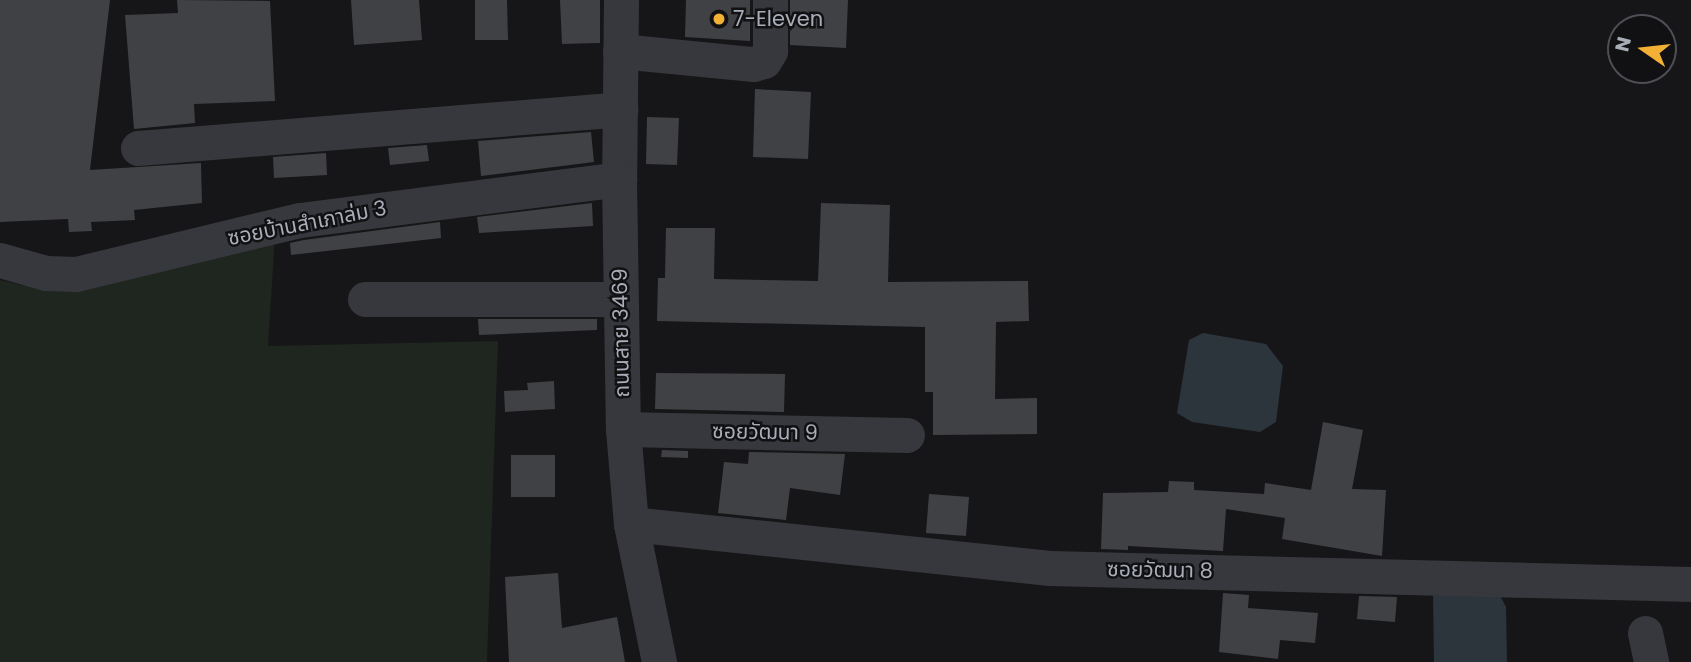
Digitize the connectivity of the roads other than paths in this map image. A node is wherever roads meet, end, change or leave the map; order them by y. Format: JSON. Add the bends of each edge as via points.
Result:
{"nodes":[{"id":1,"x":621,"y":0,"type":"edge"},
{"id":2,"x":771,"y":0,"type":"edge"},
{"id":3,"x":620,"y":51,"type":"junction"},
{"id":4,"x":620,"y":109,"type":"junction"},
{"id":5,"x":138,"y":148,"type":"dead end"},
{"id":6,"x":618,"y":179,"type":"junction"},
{"id":7,"x":0,"y":260,"type":"edge"},
{"id":8,"x":365,"y":299,"type":"dead end"},
{"id":9,"x":620,"y":299,"type":"junction"},
{"id":10,"x":623,"y":429,"type":"junction"},
{"id":11,"x":907,"y":435,"type":"dead end"},
{"id":12,"x":631,"y":524,"type":"junction"},
{"id":13,"x":1691,"y":583,"type":"edge"},
{"id":14,"x":659,"y":662,"type":"edge"}],
"edges":[{"from":1,"to":3,"type":"street","name":"ถนนสาย 3469"},
{"from":2,"to":3,"type":"street","via":[[770,51],[764,61],[753,64]]},
{"from":3,"to":4,"type":"street","name":"ถนนสาย 3469"},
{"from":4,"to":5,"type":"street"},
{"from":4,"to":6,"type":"street","name":"ถนนสาย 3469"},
{"from":6,"to":7,"type":"street","name":"ซอยบ้านสำเภาล่ม 3","via":[[300,220],[76,274],[46,273]]},
{"from":6,"to":9,"type":"street","name":"ถนนสาย 3469"},
{"from":8,"to":9,"type":"street"},
{"from":9,"to":10,"type":"street","name":"ถนนสาย 3469"},
{"from":10,"to":11,"type":"street","name":"ซอยวัฒนา 9"},
{"from":10,"to":12,"type":"street","name":"ถนนสาย 3469"},
{"from":12,"to":13,"type":"street","name":"ซอยวัฒนา 8","via":[[1051,568]]},
{"from":12,"to":14,"type":"street","name":"ถนนสาย 3469"}]}
